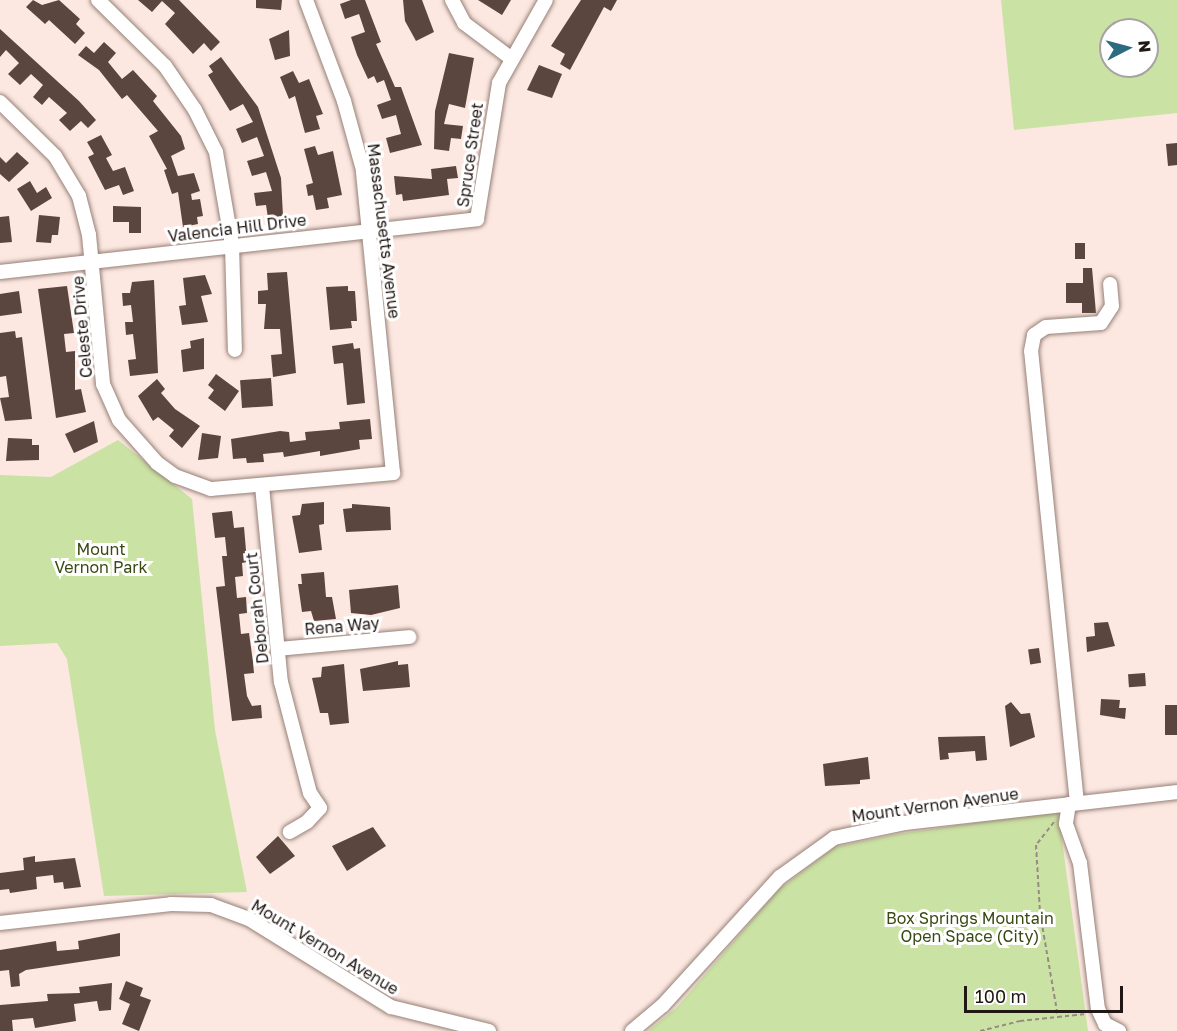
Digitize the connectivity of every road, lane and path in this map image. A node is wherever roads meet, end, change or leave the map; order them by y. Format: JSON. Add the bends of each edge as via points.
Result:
{"nodes":[{"id":1,"x":98,"y":0,"type":"edge"},
{"id":2,"x":306,"y":0,"type":"edge"},
{"id":3,"x":452,"y":0,"type":"edge"},
{"id":4,"x":546,"y":0,"type":"edge"},
{"id":5,"x":512,"y":58,"type":"junction"},
{"id":6,"x":0,"y":102,"type":"edge"},
{"id":7,"x":477,"y":219,"type":"joint"},
{"id":8,"x":370,"y":229,"type":"junction"},
{"id":9,"x":232,"y":245,"type":"junction"},
{"id":10,"x":92,"y":262,"type":"junction"},
{"id":11,"x":0,"y":272,"type":"edge"},
{"id":12,"x":1110,"y":284,"type":"dead end"},
{"id":13,"x":235,"y":350,"type":"dead end"},
{"id":14,"x":393,"y":473,"type":"joint"},
{"id":15,"x":262,"y":486,"type":"junction"},
{"id":16,"x":409,"y":637,"type":"dead end"},
{"id":17,"x":278,"y":649,"type":"junction"},
{"id":18,"x":1177,"y":792,"type":"edge"},
{"id":19,"x":1071,"y":807,"type":"junction"},
{"id":20,"x":290,"y":832,"type":"dead end"},
{"id":21,"x":0,"y":922,"type":"edge"},
{"id":22,"x":1058,"y":1017,"type":"junction"},
{"id":23,"x":1103,"y":1023,"type":"edge"},
{"id":24,"x":489,"y":1031,"type":"edge"},
{"id":25,"x":632,"y":1031,"type":"edge"},
{"id":26,"x":980,"y":1031,"type":"edge"},
{"id":27,"x":1119,"y":1031,"type":"edge"}],
"edges":[{"from":1,"to":9,"type":"street","via":[[165,66],[206,129],[222,170]]},
{"from":2,"to":8,"type":"street","name":"Massachusetts Avenue","via":[[357,143]]},
{"from":3,"to":5,"type":"street","via":[[464,23]]},
{"from":4,"to":5,"type":"street","name":"Spruce Street"},
{"from":5,"to":7,"type":"street","name":"Spruce Street","via":[[493,104]]},
{"from":6,"to":10,"type":"street","name":"Celeste Drive","via":[[48,148],[69,176],[85,217]]},
{"from":7,"to":8,"type":"street","name":"Valencia Hill Drive"},
{"from":8,"to":9,"type":"street","name":"Valencia Hill Drive"},
{"from":8,"to":14,"type":"street","name":"Massachusetts Avenue"},
{"from":9,"to":10,"type":"street","name":"Valencia Hill Drive"},
{"from":9,"to":13,"type":"street"},
{"from":10,"to":11,"type":"street","name":"Valencia Hill Drive"},
{"from":10,"to":15,"type":"street","name":"Celeste Drive","via":[[104,384],[129,434],[157,463],[193,485],[229,490]]},
{"from":12,"to":19,"type":"street","via":[[1112,306],[1101,323],[1046,327],[1034,335],[1031,351]]},
{"from":14,"to":15,"type":"street","name":"Celeste Drive"},
{"from":15,"to":17,"type":"street","name":"Deborah Court"},
{"from":16,"to":17,"type":"street","name":"Rena Way"},
{"from":17,"to":20,"type":"street","name":"Deborah Court","via":[[310,793],[320,808]]},
{"from":18,"to":19,"type":"street","name":"Mount Vernon Avenue"},
{"from":19,"to":22,"type":"path","via":[[1054,821],[1036,845],[1040,913]]},
{"from":19,"to":23,"type":"street"},
{"from":19,"to":25,"type":"street","name":"Mount Vernon Avenue","via":[[905,823],[834,838],[780,877],[663,1005]]},
{"from":21,"to":24,"type":"street","name":"Mount Vernon Avenue","via":[[171,904],[211,905],[249,919],[391,1007]]},
{"from":22,"to":23,"type":"path"},
{"from":22,"to":26,"type":"path"},
{"from":23,"to":27,"type":"street"}]}
